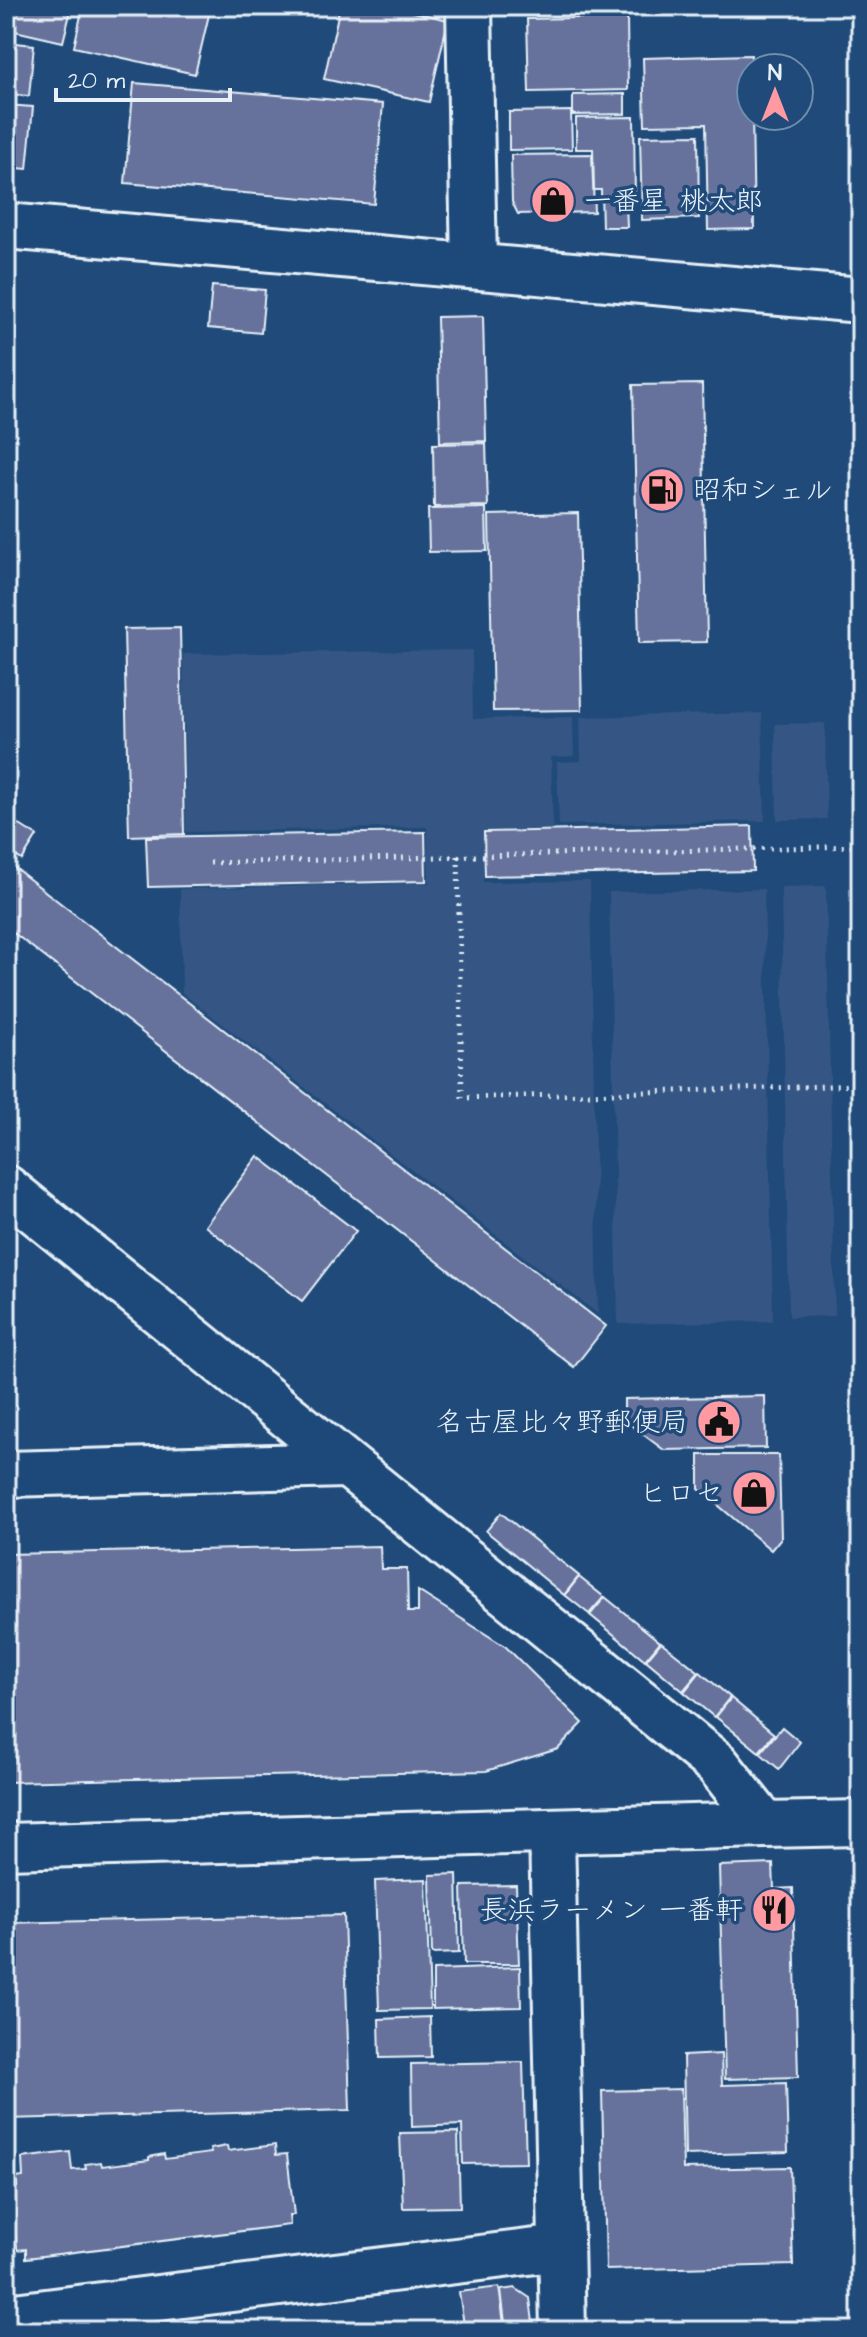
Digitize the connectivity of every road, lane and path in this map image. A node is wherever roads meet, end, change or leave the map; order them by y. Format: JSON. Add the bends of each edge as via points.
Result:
{"nodes":[{"id":1,"x":469,"y":6,"type":"edge"},
{"id":2,"x":6,"y":226,"type":"edge"},
{"id":3,"x":474,"y":265,"type":"junction"},
{"id":4,"x":861,"y":300,"type":"edge"},
{"id":5,"x":859,"y":846,"type":"dead end"},
{"id":6,"x":458,"y":856,"type":"junction"},
{"id":7,"x":210,"y":863,"type":"dead end"},
{"id":8,"x":861,"y":1085,"type":"edge"},
{"id":9,"x":6,"y":1188,"type":"edge"},
{"id":10,"x":345,"y":1465,"type":"junction"},
{"id":11,"x":6,"y":1474,"type":"edge"},
{"id":12,"x":861,"y":1823,"type":"edge"},
{"id":13,"x":765,"y":1825,"type":"junction"},
{"id":14,"x":552,"y":1832,"type":"junction"},
{"id":15,"x":6,"y":1846,"type":"edge"},
{"id":16,"x":560,"y":2248,"type":"junction"},
{"id":17,"x":6,"y":2317,"type":"edge"},
{"id":18,"x":563,"y":2331,"type":"edge"}],
"edges":[{"from":1,"to":3,"type":"street"},
{"from":2,"to":3,"type":"street"},
{"from":3,"to":4,"type":"street"},
{"from":5,"to":6,"type":"path"},
{"from":6,"to":7,"type":"path"},
{"from":6,"to":8,"type":"path","via":[[462,1098]]},
{"from":9,"to":10,"type":"street"},
{"from":10,"to":11,"type":"street"},
{"from":10,"to":13,"type":"street","via":[[717,1764]]},
{"from":12,"to":13,"type":"street"},
{"from":13,"to":14,"type":"street"},
{"from":14,"to":15,"type":"street"},
{"from":14,"to":16,"type":"street"},
{"from":16,"to":17,"type":"street"},
{"from":16,"to":18,"type":"street"}]}
